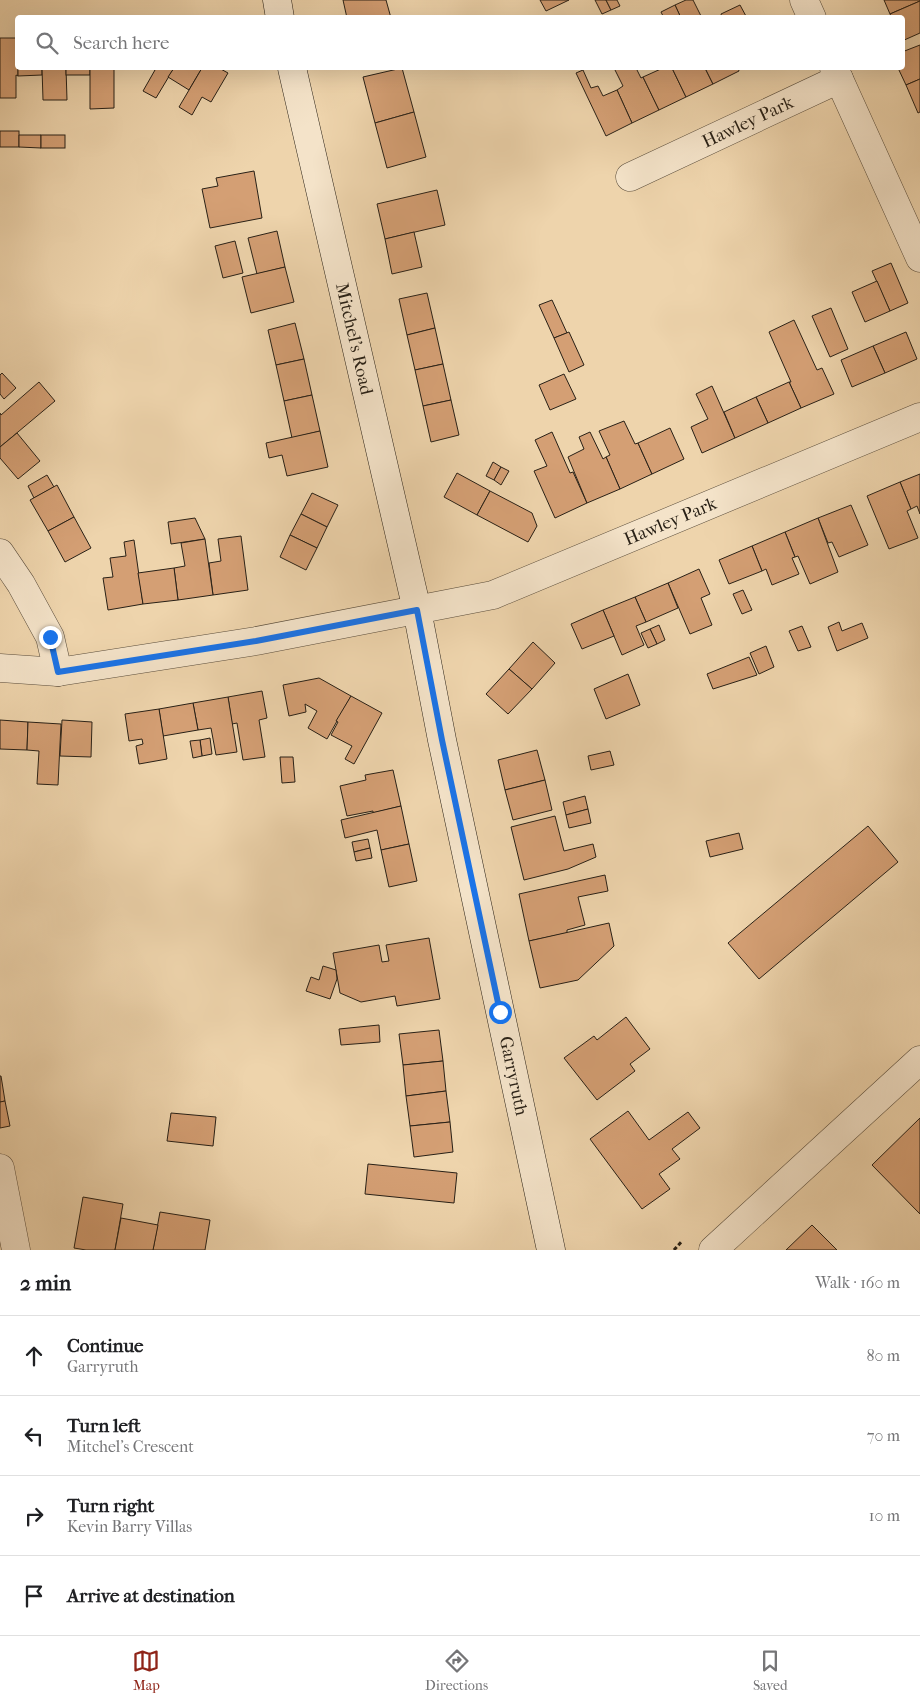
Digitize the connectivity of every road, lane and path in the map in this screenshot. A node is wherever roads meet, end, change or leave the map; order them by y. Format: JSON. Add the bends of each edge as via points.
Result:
{"nodes":[{"id":1,"x":276,"y":0,"type":"edge"},
{"id":2,"x":804,"y":0,"type":"edge"},
{"id":3,"x":279,"y":15,"type":"edge"},
{"id":4,"x":811,"y":15,"type":"edge"},
{"id":5,"x":292,"y":70,"type":"edge"},
{"id":6,"x":836,"y":73,"type":"edge"},
{"id":7,"x":630,"y":177,"type":"dead end"},
{"id":8,"x":920,"y":258,"type":"edge"},
{"id":9,"x":920,"y":417,"type":"edge"},
{"id":10,"x":0,"y":553,"type":"edge"},
{"id":11,"x":417,"y":610,"type":"junction"},
{"id":12,"x":0,"y":668,"type":"edge"},
{"id":13,"x":58,"y":672,"type":"junction"},
{"id":14,"x":920,"y":1060,"type":"edge"},
{"id":15,"x":0,"y":1168,"type":"edge"},
{"id":16,"x":682,"y":1241,"type":"dead end"},
{"id":17,"x":16,"y":1250,"type":"edge"},
{"id":18,"x":551,"y":1250,"type":"edge"},
{"id":19,"x":674,"y":1250,"type":"edge"},
{"id":20,"x":713,"y":1250,"type":"edge"}],
"edges":[{"from":1,"to":3,"type":"street"},
{"from":2,"to":4,"type":"street"},
{"from":5,"to":11,"type":"street","name":"Mitchel's Road"},
{"from":6,"to":7,"type":"street","name":"Hawley Park"},
{"from":6,"to":8,"type":"street","name":"Hawley Park"},
{"from":9,"to":11,"type":"street","name":"Hawley Park","via":[[493,595]]},
{"from":10,"to":13,"type":"street","via":[[50,637]]},
{"from":11,"to":13,"type":"street","name":"Hawley Park","via":[[256,641]]},
{"from":11,"to":18,"type":"street","name":"Garryruth"},
{"from":12,"to":13,"type":"street","name":"Hawley Park"},
{"from":14,"to":20,"type":"street"},
{"from":15,"to":17,"type":"street"},
{"from":16,"to":19,"type":"path"}]}
